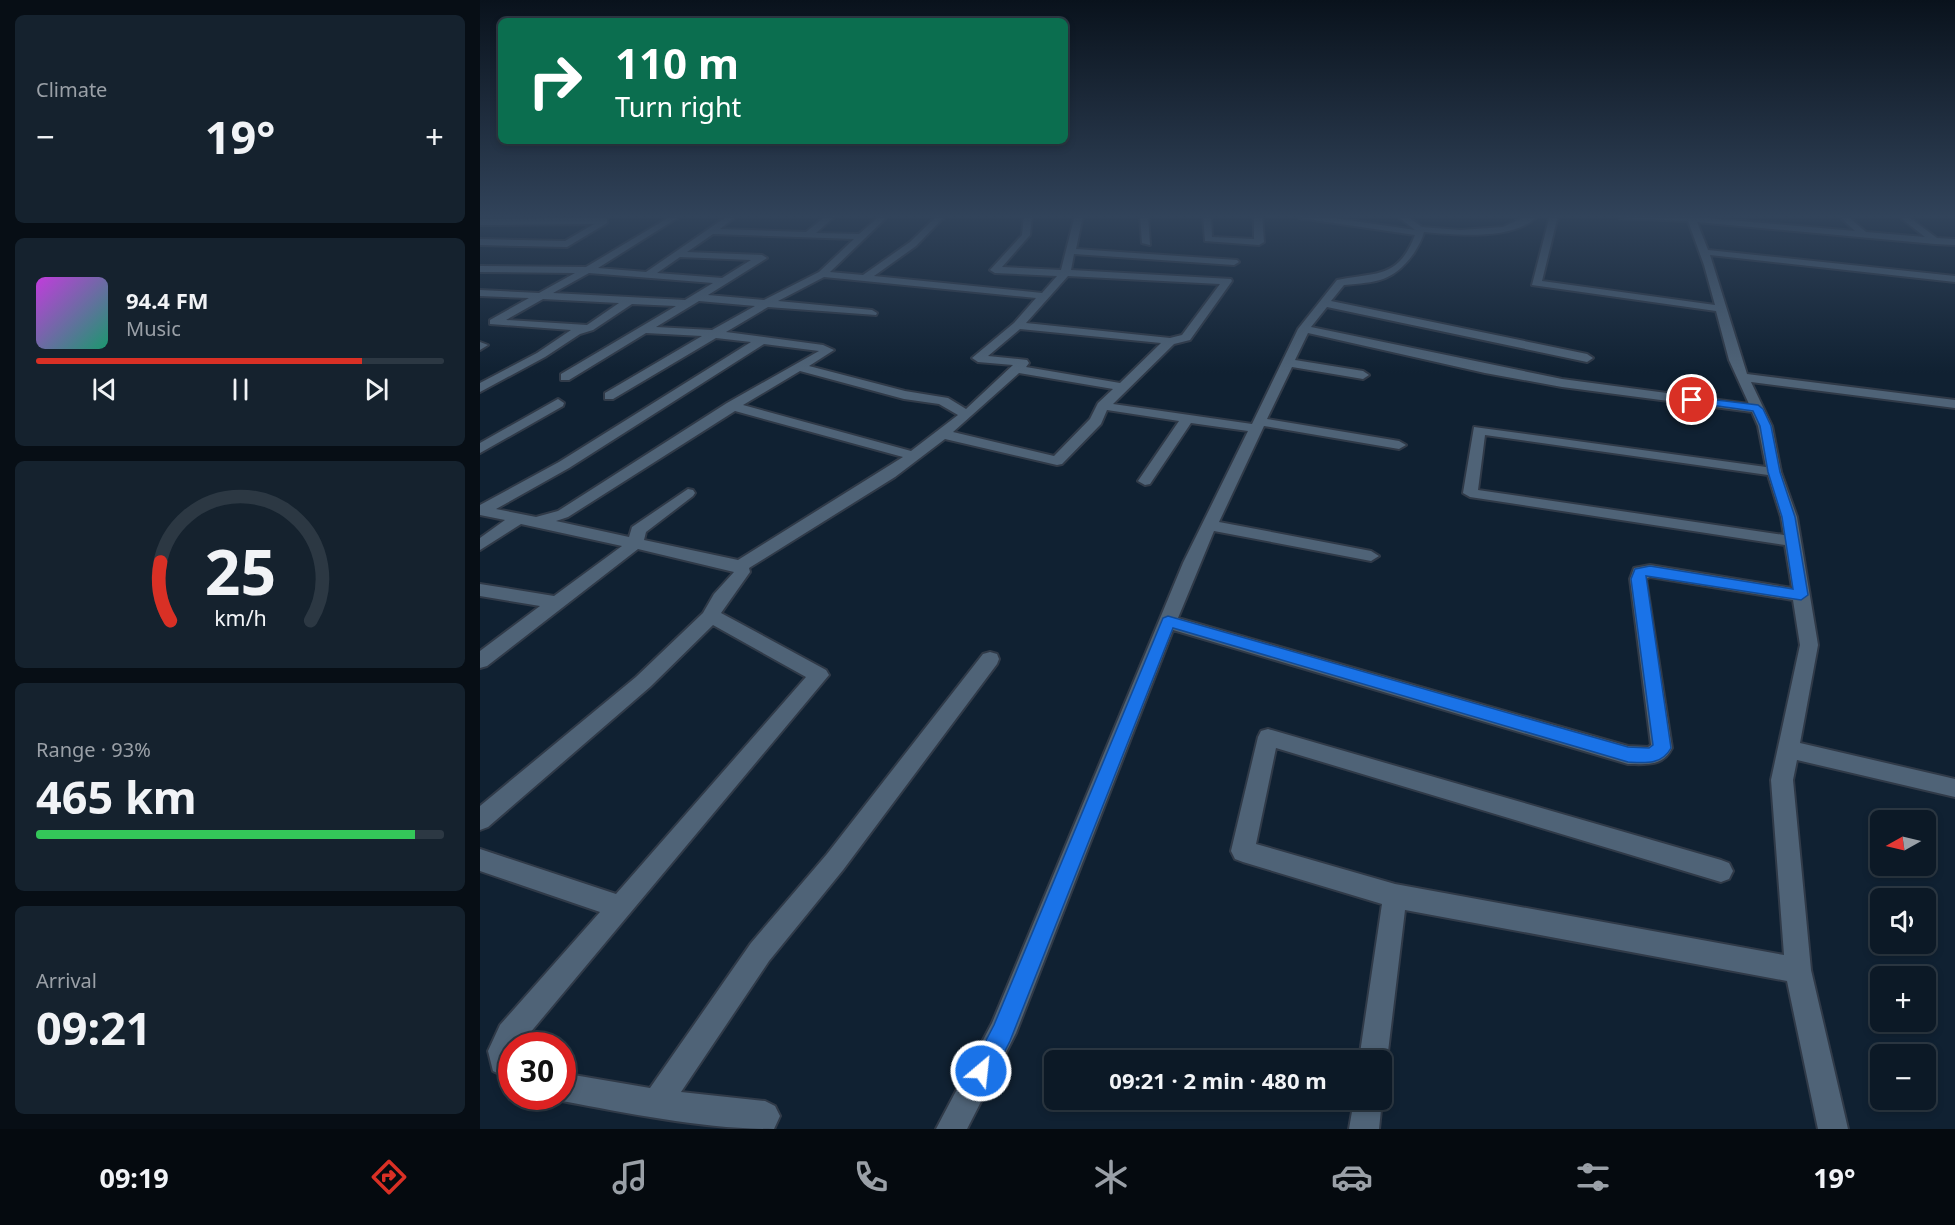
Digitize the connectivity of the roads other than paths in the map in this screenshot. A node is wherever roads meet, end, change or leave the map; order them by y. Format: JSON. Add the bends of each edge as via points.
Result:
{"nodes":[{"id":1,"x":480,"y":268,"type":"edge"},
{"id":2,"x":592,"y":268,"type":"edge"},
{"id":3,"x":658,"y":268,"type":"edge"},
{"id":4,"x":745,"y":268,"type":"edge"},
{"id":5,"x":829,"y":268,"type":"edge"},
{"id":6,"x":880,"y":268,"type":"edge"},
{"id":7,"x":997,"y":268,"type":"edge"},
{"id":8,"x":1066,"y":268,"type":"edge"},
{"id":9,"x":1398,"y":268,"type":"edge"},
{"id":10,"x":1540,"y":268,"type":"edge"},
{"id":11,"x":1709,"y":268,"type":"edge"},
{"id":12,"x":1850,"y":268,"type":"edge"},
{"id":13,"x":588,"y":270,"type":"junction"},
{"id":14,"x":1065,"y":273,"type":"junction"},
{"id":15,"x":822,"y":274,"type":"junction"},
{"id":16,"x":646,"y":276,"type":"junction"},
{"id":17,"x":864,"y":279,"type":"junction"},
{"id":18,"x":1955,"y":279,"type":"edge"},
{"id":19,"x":721,"y":281,"type":"junction"},
{"id":20,"x":480,"y":294,"type":"edge"},
{"id":21,"x":544,"y":294,"type":"junction"},
{"id":22,"x":1043,"y":296,"type":"junction"},
{"id":23,"x":632,"y":299,"type":"junction"},
{"id":24,"x":690,"y":300,"type":"junction"},
{"id":25,"x":1324,"y":303,"type":"junction"},
{"id":26,"x":765,"y":304,"type":"junction"},
{"id":27,"x":1722,"y":309,"type":"junction"},
{"id":28,"x":872,"y":313,"type":"dead end"},
{"id":29,"x":480,"y":322,"type":"edge"},
{"id":30,"x":494,"y":322,"type":"junction"},
{"id":31,"x":1018,"y":325,"type":"junction"},
{"id":32,"x":590,"y":328,"type":"junction"},
{"id":33,"x":643,"y":329,"type":"junction"},
{"id":34,"x":1304,"y":329,"type":"junction"},
{"id":35,"x":715,"y":334,"type":"junction"},
{"id":36,"x":762,"y":340,"type":"junction"},
{"id":37,"x":1170,"y":341,"type":"junction"},
{"id":38,"x":1587,"y":358,"type":"dead end"},
{"id":39,"x":1289,"y":363,"type":"junction"},
{"id":40,"x":802,"y":368,"type":"junction"},
{"id":41,"x":1017,"y":369,"type":"junction"},
{"id":42,"x":1363,"y":375,"type":"dead end"},
{"id":43,"x":565,"y":377,"type":"dead end"},
{"id":44,"x":1743,"y":377,"type":"junction"},
{"id":45,"x":1123,"y":387,"type":"junction"},
{"id":46,"x":480,"y":388,"type":"edge"},
{"id":47,"x":609,"y":396,"type":"dead end"},
{"id":48,"x":558,"y":403,"type":"dead end"},
{"id":49,"x":1955,"y":404,"type":"edge"},
{"id":50,"x":732,"y":406,"type":"junction"},
{"id":51,"x":1103,"y":406,"type":"junction"},
{"id":52,"x":1758,"y":409,"type":"junction"},
{"id":53,"x":967,"y":415,"type":"junction"},
{"id":54,"x":1187,"y":419,"type":"junction"},
{"id":55,"x":1256,"y":424,"type":"junction"},
{"id":56,"x":942,"y":434,"type":"junction"},
{"id":57,"x":1399,"y":445,"type":"dead end"},
{"id":58,"x":480,"y":449,"type":"edge"},
{"id":59,"x":913,"y":456,"type":"junction"},
{"id":60,"x":1774,"y":472,"type":"junction"},
{"id":61,"x":1145,"y":481,"type":"dead end"},
{"id":62,"x":688,"y":493,"type":"dead end"},
{"id":63,"x":481,"y":510,"type":"edge"},
{"id":64,"x":527,"y":522,"type":"junction"},
{"id":65,"x":1209,"y":525,"type":"junction"},
{"id":66,"x":1792,"y":541,"type":"junction"},
{"id":67,"x":636,"y":543,"type":"junction"},
{"id":68,"x":480,"y":545,"type":"edge"},
{"id":69,"x":1371,"y":556,"type":"dead end"},
{"id":70,"x":740,"y":566,"type":"junction"},
{"id":71,"x":480,"y":590,"type":"edge"},
{"id":72,"x":1801,"y":595,"type":"junction"},
{"id":73,"x":557,"y":603,"type":"junction"},
{"id":74,"x":711,"y":616,"type":"junction"},
{"id":75,"x":1168,"y":622,"type":"junction"},
{"id":76,"x":990,"y":659,"type":"dead end"},
{"id":77,"x":480,"y":661,"type":"edge"},
{"id":78,"x":1788,"y":749,"type":"junction"},
{"id":79,"x":1955,"y":788,"type":"edge"},
{"id":80,"x":480,"y":820,"type":"edge"},
{"id":81,"x":480,"y":860,"type":"edge"},
{"id":82,"x":1721,"y":871,"type":"dead end"},
{"id":83,"x":1395,"y":896,"type":"junction"},
{"id":84,"x":621,"y":907,"type":"junction"},
{"id":85,"x":1798,"y":970,"type":"junction"},
{"id":86,"x":513,"y":1032,"type":"edge"},
{"id":87,"x":1374,"y":1050,"type":"edge"},
{"id":88,"x":576,"y":1090,"type":"edge"},
{"id":89,"x":656,"y":1104,"type":"junction"},
{"id":90,"x":1367,"y":1110,"type":"edge"},
{"id":91,"x":758,"y":1129,"type":"edge"},
{"id":92,"x":951,"y":1129,"type":"edge"},
{"id":93,"x":1364,"y":1129,"type":"edge"},
{"id":94,"x":1833,"y":1129,"type":"edge"}],
"edges":[{"from":1,"to":13,"type":"street"},
{"from":2,"to":13,"type":"street"},
{"from":3,"to":16,"type":"street"},
{"from":4,"to":19,"type":"street"},
{"from":5,"to":15,"type":"street"},
{"from":6,"to":17,"type":"street"},
{"from":7,"to":14,"type":"street","via":[[995,270]]},
{"from":8,"to":14,"type":"street"},
{"from":9,"to":25,"type":"street","via":[[1387,276],[1341,282]]},
{"from":10,"to":27,"type":"street","via":[[1536,283]]},
{"from":11,"to":27,"type":"street"},
{"from":12,"to":18,"type":"street"},
{"from":13,"to":16,"type":"street"},
{"from":13,"to":21,"type":"street"},
{"from":14,"to":22,"type":"street"},
{"from":14,"to":37,"type":"street","via":[[1227,281],[1186,338]]},
{"from":15,"to":17,"type":"street"},
{"from":15,"to":26,"type":"street"},
{"from":16,"to":19,"type":"street"},
{"from":17,"to":22,"type":"street"},
{"from":19,"to":24,"type":"street"},
{"from":20,"to":21,"type":"street"},
{"from":21,"to":23,"type":"street"},
{"from":21,"to":30,"type":"street"},
{"from":22,"to":31,"type":"street"},
{"from":23,"to":24,"type":"street"},
{"from":23,"to":32,"type":"street"},
{"from":24,"to":26,"type":"street"},
{"from":24,"to":33,"type":"street"},
{"from":25,"to":34,"type":"street"},
{"from":25,"to":38,"type":"street"},
{"from":26,"to":28,"type":"street"},
{"from":26,"to":35,"type":"street"},
{"from":27,"to":44,"type":"street"},
{"from":29,"to":30,"type":"street"},
{"from":30,"to":32,"type":"street"},
{"from":31,"to":37,"type":"street"},
{"from":31,"to":41,"type":"street","via":[[978,358],[1023,363]]},
{"from":32,"to":46,"type":"street","via":[[576,332]]},
{"from":33,"to":35,"type":"street"},
{"from":33,"to":43,"type":"street"},
{"from":34,"to":39,"type":"street"},
{"from":34,"to":52,"type":"street","via":[[1562,383]]},
{"from":35,"to":36,"type":"street"},
{"from":35,"to":47,"type":"street"},
{"from":36,"to":40,"type":"street","via":[[828,350]]},
{"from":36,"to":63,"type":"street","via":[[564,465]]},
{"from":37,"to":45,"type":"street"},
{"from":39,"to":42,"type":"street"},
{"from":39,"to":55,"type":"street"},
{"from":40,"to":50,"type":"street","via":[[790,371]]},
{"from":40,"to":53,"type":"street","via":[[904,395],[943,401]]},
{"from":41,"to":45,"type":"street"},
{"from":41,"to":53,"type":"street"},
{"from":44,"to":49,"type":"street"},
{"from":44,"to":52,"type":"street"},
{"from":45,"to":51,"type":"street"},
{"from":48,"to":58,"type":"street"},
{"from":50,"to":59,"type":"street"},
{"from":50,"to":64,"type":"street","via":[[562,514]]},
{"from":51,"to":54,"type":"street"},
{"from":51,"to":56,"type":"street","via":[[1096,422],[1058,461]]},
{"from":52,"to":60,"type":"street"},
{"from":53,"to":56,"type":"street"},
{"from":54,"to":55,"type":"street"},
{"from":54,"to":61,"type":"street"},
{"from":55,"to":57,"type":"street"},
{"from":55,"to":65,"type":"street"},
{"from":56,"to":59,"type":"street"},
{"from":59,"to":70,"type":"street"},
{"from":60,"to":66,"type":"street","via":[[1789,517]]},
{"from":60,"to":66,"type":"street","via":[[1479,430],[1470,493]]},
{"from":62,"to":67,"type":"street","via":[[638,530]]},
{"from":63,"to":64,"type":"street"},
{"from":64,"to":67,"type":"street"},
{"from":64,"to":68,"type":"street"},
{"from":65,"to":69,"type":"street"},
{"from":65,"to":75,"type":"street"},
{"from":66,"to":72,"type":"street"},
{"from":67,"to":70,"type":"street"},
{"from":67,"to":73,"type":"street"},
{"from":70,"to":74,"type":"street","via":[[742,572],[715,603]]},
{"from":71,"to":73,"type":"street"},
{"from":72,"to":75,"type":"street","via":[[1640,572],[1662,748],[1652,756],[1628,755]]},
{"from":72,"to":78,"type":"street","via":[[1809,645]]},
{"from":73,"to":77,"type":"street"},
{"from":74,"to":80,"type":"street","via":[[643,682]]},
{"from":74,"to":84,"type":"street","via":[[819,675]]},
{"from":75,"to":92,"type":"street","via":[[1002,1033]]},
{"from":76,"to":89,"type":"street","via":[[835,862],[760,952]]},
{"from":78,"to":79,"type":"street"},
{"from":78,"to":85,"type":"street","via":[[1782,780]]},
{"from":81,"to":84,"type":"street"},
{"from":82,"to":83,"type":"street","via":[[1268,737],[1243,851]]},
{"from":83,"to":85,"type":"street"},
{"from":83,"to":87,"type":"street"},
{"from":84,"to":86,"type":"street"},
{"from":85,"to":94,"type":"street"},
{"from":88,"to":89,"type":"street"},
{"from":89,"to":91,"type":"street","via":[[765,1116]]},
{"from":90,"to":93,"type":"street"}]}
